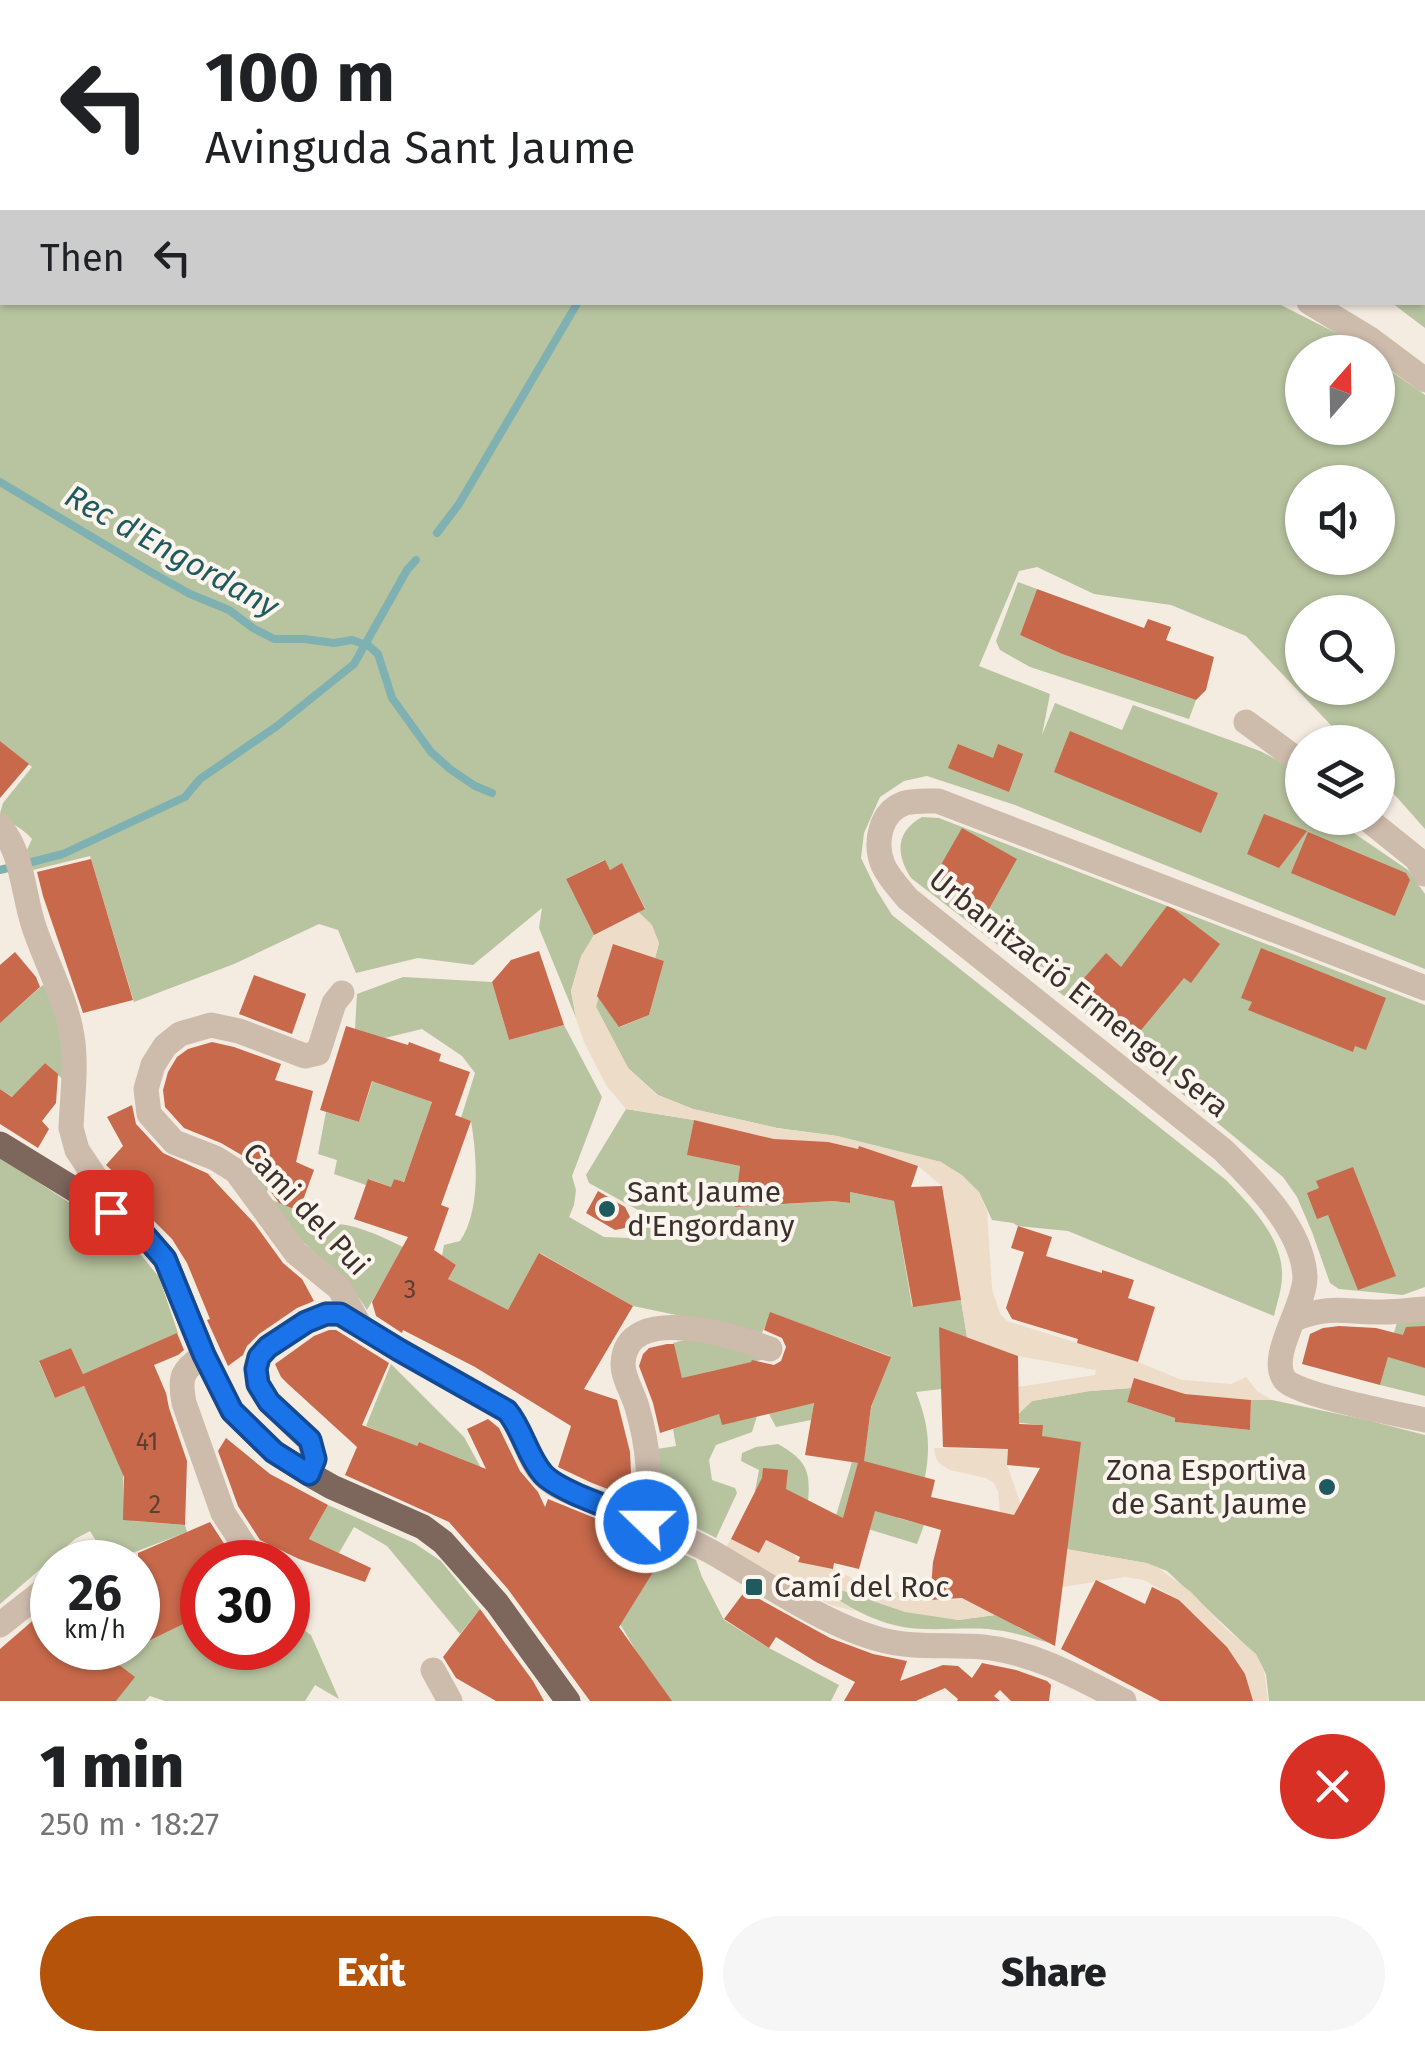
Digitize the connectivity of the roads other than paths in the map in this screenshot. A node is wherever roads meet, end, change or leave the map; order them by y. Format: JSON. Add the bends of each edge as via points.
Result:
{"nodes":[{"id":1,"x":1314,"y":305,"type":"edge"},
{"id":2,"x":1425,"y":380,"type":"edge"},
{"id":3,"x":1246,"y":722,"type":"dead end"},
{"id":4,"x":1285,"y":751,"type":"edge"},
{"id":5,"x":0,"y":826,"type":"edge"},
{"id":6,"x":1387,"y":835,"type":"edge"},
{"id":7,"x":1425,"y":874,"type":"edge"},
{"id":8,"x":1425,"y":988,"type":"edge"},
{"id":9,"x":342,"y":994,"type":"dead end"},
{"id":10,"x":0,"y":1144,"type":"edge"},
{"id":11,"x":139,"y":1229,"type":"junction"},
{"id":12,"x":1425,"y":1309,"type":"edge"},
{"id":13,"x":1295,"y":1319,"type":"junction"},
{"id":14,"x":359,"y":1324,"type":"junction"},
{"id":15,"x":770,"y":1349,"type":"dead end"},
{"id":16,"x":204,"y":1355,"type":"junction"},
{"id":17,"x":1425,"y":1420,"type":"edge"},
{"id":18,"x":309,"y":1474,"type":"junction"},
{"id":19,"x":646,"y":1522,"type":"junction"},
{"id":20,"x":240,"y":1540,"type":"edge"},
{"id":21,"x":30,"y":1601,"type":"edge"},
{"id":22,"x":0,"y":1625,"type":"edge"},
{"id":23,"x":433,"y":1670,"type":"dead end"},
{"id":24,"x":450,"y":1701,"type":"edge"},
{"id":25,"x":568,"y":1701,"type":"edge"},
{"id":26,"x":1124,"y":1701,"type":"edge"}],
"edges":[{"from":1,"to":2,"type":"street"},
{"from":3,"to":4,"type":"street"},
{"from":5,"to":11,"type":"street","via":[[72,1032],[72,1139]]},
{"from":6,"to":7,"type":"street"},
{"from":8,"to":13,"type":"street","name":"Urbanització Ermengol Sera","via":[[938,801],[900,804],[881,827],[882,863],[908,898],[1264,1190],[1302,1262]]},
{"from":9,"to":14,"type":"street","name":"Cami del Pui","via":[[318,1053],[305,1056],[211,1025],[165,1046],[146,1089],[150,1114],[174,1142],[236,1171],[296,1253],[338,1288]]},
{"from":10,"to":11,"type":"main road"},
{"from":11,"to":16,"type":"main road","via":[[165,1259]]},
{"from":12,"to":13,"type":"street","via":[[1329,1309]]},
{"from":13,"to":17,"type":"street","name":"Urbanització Ermengol Sera","via":[[1280,1351],[1284,1380]]},
{"from":14,"to":18,"type":"street","via":[[326,1314],[259,1357],[258,1384],[269,1402],[310,1440],[315,1459]]},
{"from":14,"to":19,"type":"street","via":[[507,1411],[544,1476]]},
{"from":15,"to":19,"type":"street","via":[[689,1329],[636,1335],[623,1370],[648,1451]]},
{"from":16,"to":18,"type":"main road","via":[[232,1411],[274,1452]]},
{"from":16,"to":20,"type":"street","via":[[189,1365],[181,1389],[222,1513]]},
{"from":18,"to":25,"type":"main road","via":[[443,1542]]},
{"from":19,"to":26,"type":"street","via":[[859,1632],[900,1644],[1004,1651],[1051,1665]]},
{"from":21,"to":22,"type":"street"},
{"from":23,"to":24,"type":"street"}]}
